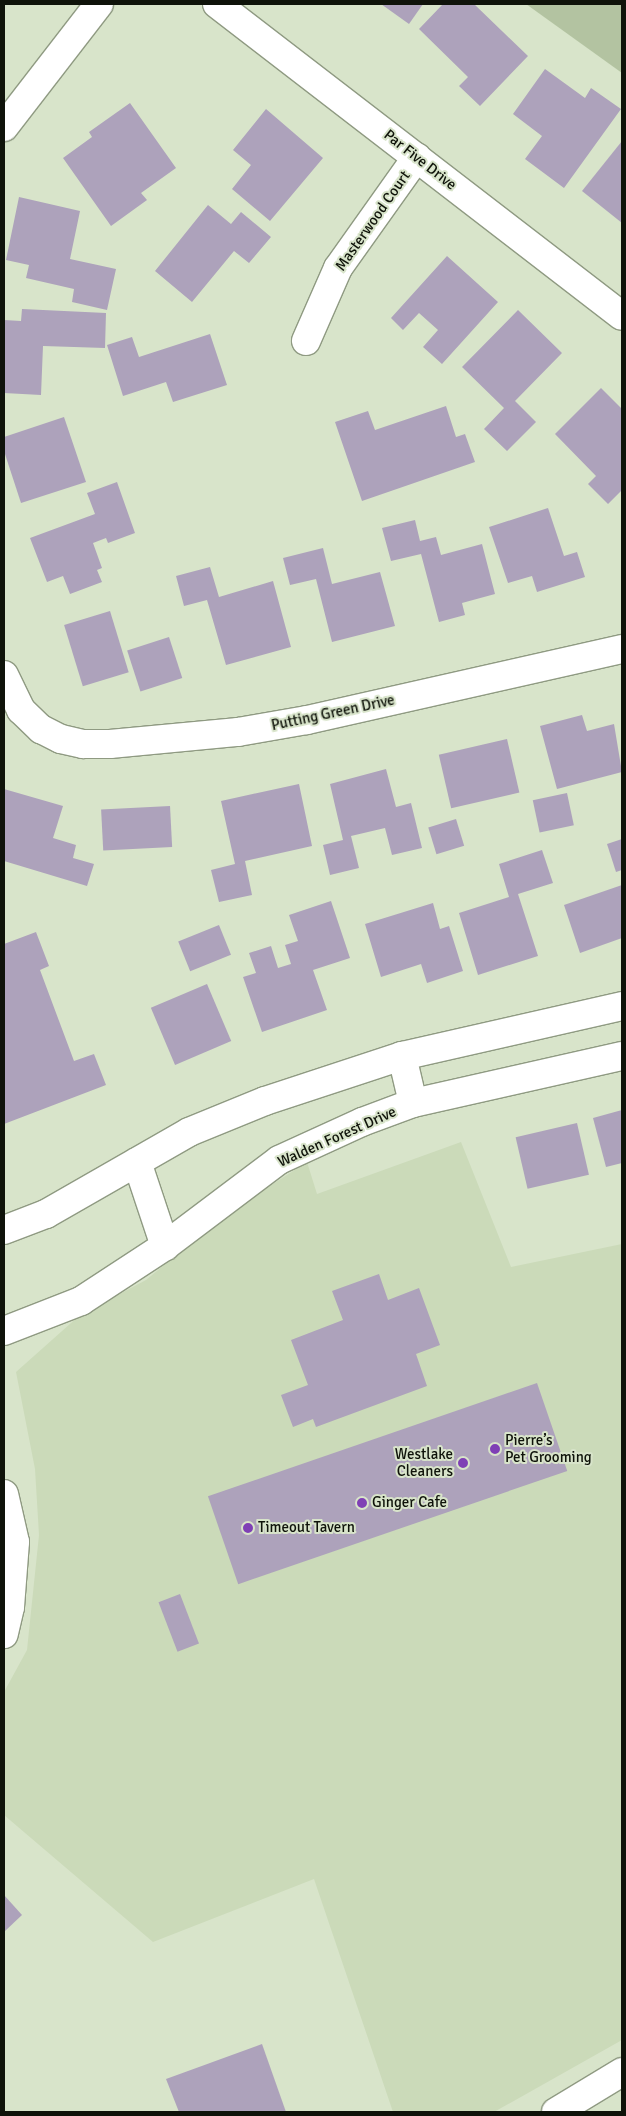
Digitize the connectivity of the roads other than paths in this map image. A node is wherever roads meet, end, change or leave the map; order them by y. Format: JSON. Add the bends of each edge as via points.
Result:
{"nodes":[{"id":1,"x":99,"y":4,"type":"edge"},
{"id":2,"x":217,"y":4,"type":"edge"},
{"id":3,"x":4,"y":127,"type":"edge"},
{"id":4,"x":417,"y":158,"type":"junction"},
{"id":5,"x":622,"y":316,"type":"edge"},
{"id":6,"x":306,"y":341,"type":"dead end"},
{"id":7,"x":622,"y":649,"type":"edge"},
{"id":8,"x":4,"y":675,"type":"edge"},
{"id":9,"x":622,"y":1006,"type":"edge"},
{"id":10,"x":402,"y":1056,"type":"junction"},
{"id":11,"x":622,"y":1056,"type":"edge"},
{"id":12,"x":413,"y":1103,"type":"junction"},
{"id":13,"x":137,"y":1162,"type":"junction"},
{"id":14,"x":4,"y":1230,"type":"edge"},
{"id":15,"x":165,"y":1246,"type":"junction"},
{"id":16,"x":4,"y":1330,"type":"edge"},
{"id":17,"x":4,"y":1494,"type":"edge"},
{"id":18,"x":4,"y":1634,"type":"edge"},
{"id":19,"x":622,"y":2072,"type":"edge"},
{"id":20,"x":556,"y":2112,"type":"edge"}],
"edges":[{"from":1,"to":3,"type":"street"},
{"from":2,"to":4,"type":"street","name":"Par Five Drive"},
{"from":4,"to":5,"type":"street","name":"Par Five Drive"},
{"from":4,"to":6,"type":"street","name":"Masterwood Court","via":[[338,268]]},
{"from":7,"to":8,"type":"street","name":"Putting Green Drive","via":[[307,720],[238,732],[82,744],[61,739],[41,729],[21,710]]},
{"from":9,"to":10,"type":"street"},
{"from":10,"to":12,"type":"street"},
{"from":10,"to":13,"type":"street","via":[[265,1101],[190,1132]]},
{"from":11,"to":12,"type":"street","name":"Walden Forest Drive"},
{"from":12,"to":15,"type":"street","name":"Walden Forest Drive","via":[[279,1160]]},
{"from":13,"to":14,"type":"street","via":[[46,1214]]},
{"from":13,"to":15,"type":"street"},
{"from":15,"to":16,"type":"street","name":"Walden Forest Drive","via":[[81,1301]]},
{"from":17,"to":18,"type":"street","via":[[15,1542],[10,1607]]},
{"from":19,"to":20,"type":"street"}]}
